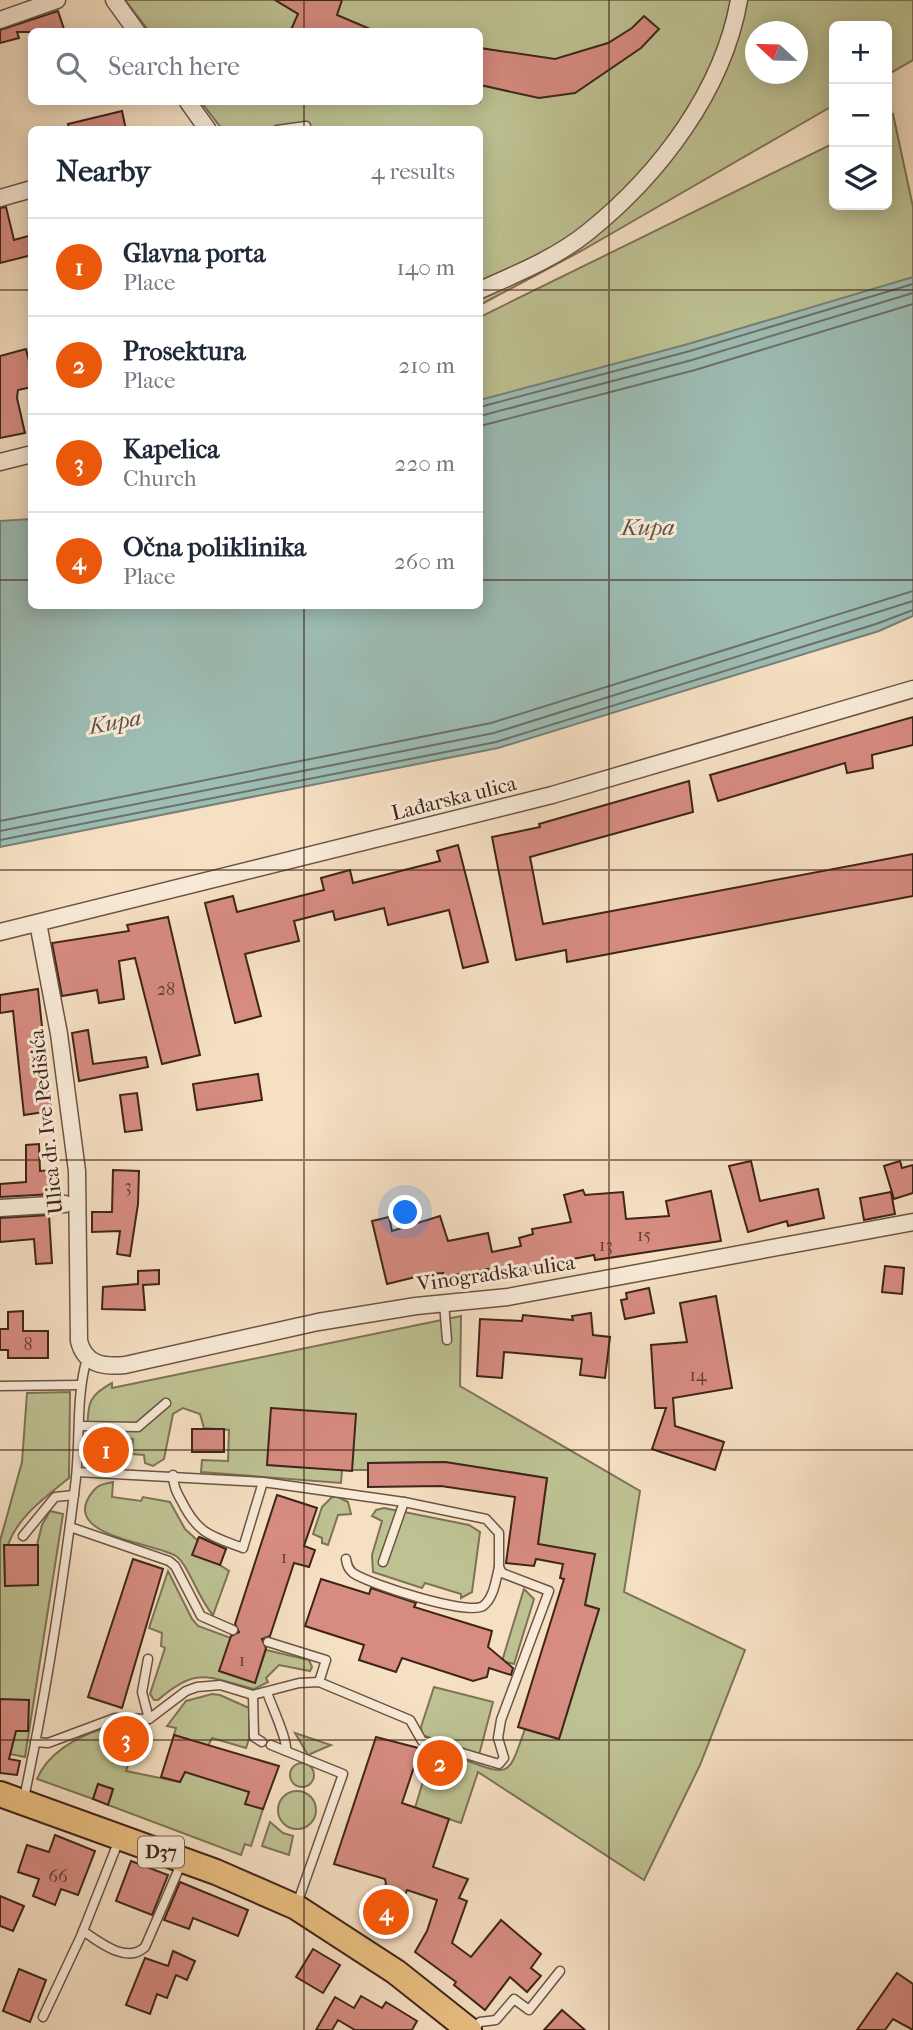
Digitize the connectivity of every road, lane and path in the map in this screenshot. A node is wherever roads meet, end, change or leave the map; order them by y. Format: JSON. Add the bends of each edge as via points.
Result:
{"nodes":[{"id":1,"x":57,"y":0,"type":"edge"},
{"id":2,"x":114,"y":0,"type":"edge"},
{"id":3,"x":739,"y":0,"type":"edge"},
{"id":4,"x":0,"y":20,"type":"edge"},
{"id":5,"x":134,"y":28,"type":"edge"},
{"id":6,"x":190,"y":105,"type":"edge"},
{"id":7,"x":205,"y":126,"type":"edge"},
{"id":8,"x":28,"y":190,"type":"edge"},
{"id":9,"x":0,"y":198,"type":"edge"},
{"id":10,"x":483,"y":289,"type":"edge"},
{"id":11,"x":28,"y":455,"type":"edge"},
{"id":12,"x":0,"y":462,"type":"edge"},
{"id":13,"x":913,"y":689,"type":"edge"},
{"id":14,"x":37,"y":923,"type":"junction"},
{"id":15,"x":0,"y":932,"type":"edge"},
{"id":16,"x":65,"y":1204,"type":"dead end"},
{"id":17,"x":0,"y":1208,"type":"edge"},
{"id":18,"x":913,"y":1222,"type":"edge"},
{"id":19,"x":444,"y":1303,"type":"junction"},
{"id":20,"x":447,"y":1339,"type":"dead end"},
{"id":21,"x":87,"y":1358,"type":"junction"},
{"id":22,"x":79,"y":1385,"type":"junction"},
{"id":23,"x":0,"y":1386,"type":"edge"},
{"id":24,"x":166,"y":1403,"type":"dead end"},
{"id":25,"x":79,"y":1426,"type":"junction"},
{"id":26,"x":77,"y":1472,"type":"junction"},
{"id":27,"x":173,"y":1475,"type":"junction"},
{"id":28,"x":263,"y":1482,"type":"junction"},
{"id":29,"x":74,"y":1495,"type":"junction"},
{"id":30,"x":404,"y":1502,"type":"junction"},
{"id":31,"x":70,"y":1527,"type":"junction"},
{"id":32,"x":23,"y":1536,"type":"dead end"},
{"id":33,"x":346,"y":1559,"type":"dead end"},
{"id":34,"x":383,"y":1562,"type":"dead end"},
{"id":35,"x":499,"y":1567,"type":"junction"},
{"id":36,"x":233,"y":1630,"type":"dead end"},
{"id":37,"x":268,"y":1642,"type":"dead end"},
{"id":38,"x":148,"y":1660,"type":"dead end"},
{"id":39,"x":319,"y":1682,"type":"junction"},
{"id":40,"x":267,"y":1692,"type":"junction"},
{"id":41,"x":253,"y":1695,"type":"junction"},
{"id":42,"x":149,"y":1719,"type":"junction"},
{"id":43,"x":35,"y":1742,"type":"junction"},
{"id":44,"x":286,"y":1751,"type":"junction"},
{"id":45,"x":12,"y":1798,"type":"edge"},
{"id":46,"x":121,"y":1837,"type":"junction"},
{"id":47,"x":183,"y":1860,"type":"junction"},
{"id":48,"x":296,"y":1907,"type":"junction"},
{"id":49,"x":83,"y":1931,"type":"junction"},
{"id":50,"x":560,"y":1971,"type":"dead end"},
{"id":51,"x":43,"y":2017,"type":"dead end"},
{"id":52,"x":471,"y":2030,"type":"edge"}],
"edges":[{"from":1,"to":4,"type":"street"},
{"from":2,"to":5,"type":"street"},
{"from":3,"to":10,"type":"street","via":[[725,56],[682,130],[641,184],[586,234],[527,270]]},
{"from":6,"to":7,"type":"street"},
{"from":8,"to":9,"type":"street"},
{"from":11,"to":12,"type":"street"},
{"from":13,"to":14,"type":"street","name":"Lađarska ulica","via":[[552,795]]},
{"from":14,"to":15,"type":"street","name":"Lađarska ulica"},
{"from":14,"to":21,"type":"street","name":"Ulica dr. Ive Pedišića","via":[[55,1009],[74,1145],[79,1341]]},
{"from":16,"to":17,"type":"street"},
{"from":18,"to":19,"type":"street","name":"Vinogradska ulica","via":[[508,1297]]},
{"from":19,"to":20,"type":"lane"},
{"from":19,"to":21,"type":"street","name":"Vinogradska ulica","via":[[318,1322],[125,1366],[106,1366]]},
{"from":21,"to":22,"type":"lane"},
{"from":22,"to":23,"type":"lane"},
{"from":22,"to":25,"type":"lane"},
{"from":24,"to":25,"type":"lane","via":[[138,1427]]},
{"from":25,"to":26,"type":"lane"},
{"from":26,"to":27,"type":"lane"},
{"from":26,"to":29,"type":"lane"},
{"from":27,"to":28,"type":"lane"},
{"from":27,"to":28,"type":"lane","via":[[173,1485],[199,1530],[243,1548]]},
{"from":28,"to":30,"type":"lane"},
{"from":29,"to":31,"type":"lane"},
{"from":29,"to":32,"type":"lane","via":[[55,1497]]},
{"from":30,"to":34,"type":"lane"},
{"from":30,"to":35,"type":"lane","via":[[486,1519],[499,1533]]},
{"from":31,"to":36,"type":"lane","via":[[169,1562],[201,1616]]},
{"from":31,"to":43,"type":"lane"},
{"from":33,"to":35,"type":"lane","via":[[352,1572],[365,1579],[471,1610],[489,1598]]},
{"from":35,"to":39,"type":"lane","via":[[509,1577],[549,1591],[502,1720],[498,1738],[504,1758],[499,1764],[422,1741],[410,1720]]},
{"from":37,"to":39,"type":"lane","via":[[326,1660]]},
{"from":38,"to":42,"type":"lane","via":[[142,1692]]},
{"from":39,"to":40,"type":"lane"},
{"from":40,"to":41,"type":"lane"},
{"from":40,"to":44,"type":"lane","via":[[287,1742]]},
{"from":41,"to":42,"type":"lane","via":[[220,1685],[197,1687]]},
{"from":41,"to":44,"type":"lane","via":[[254,1737]]},
{"from":42,"to":43,"type":"lane","via":[[116,1718],[48,1743]]},
{"from":43,"to":45,"type":"lane"},
{"from":44,"to":48,"type":"lane","via":[[343,1774]]},
{"from":45,"to":46,"type":"main road","number":"D37"},
{"from":46,"to":47,"type":"main road","number":"D37"},
{"from":46,"to":49,"type":"lane"},
{"from":47,"to":48,"type":"main road","number":"D37"},
{"from":47,"to":49,"type":"lane","via":[[140,1952],[119,1952]]},
{"from":48,"to":52,"type":"main road","number":"D37","via":[[387,1965]]},
{"from":49,"to":51,"type":"lane"},
{"from":50,"to":52,"type":"lane","via":[[529,2010],[513,1998],[496,2020],[480,2022]]}]}
